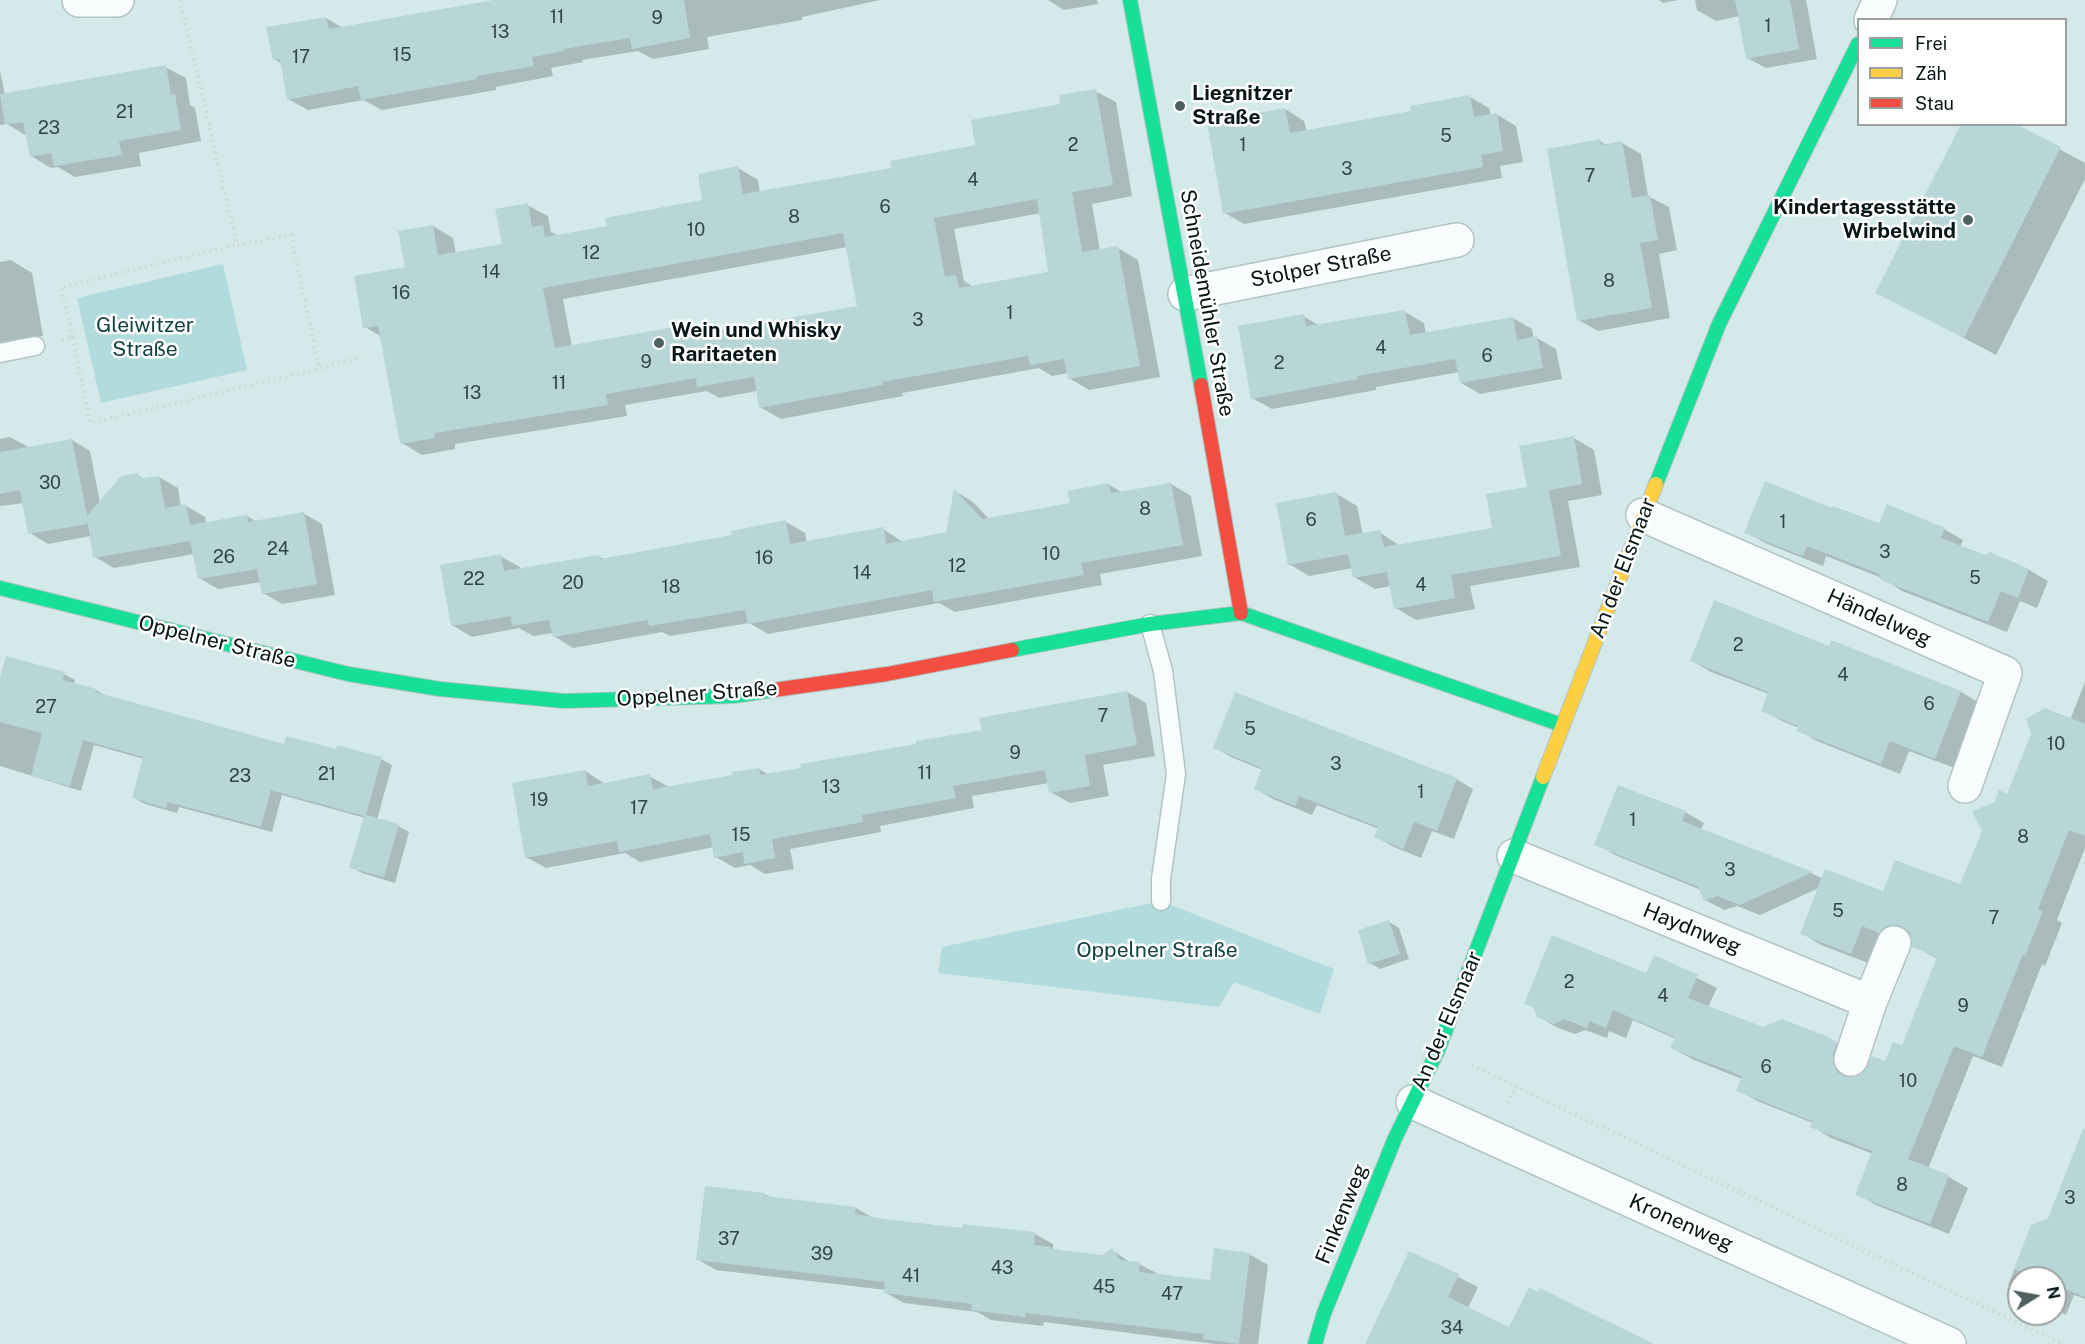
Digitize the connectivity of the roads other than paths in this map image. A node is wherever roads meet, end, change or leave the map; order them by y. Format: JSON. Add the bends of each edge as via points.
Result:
{"nodes":[{"id":1,"x":79,"y":0,"type":"edge"},
{"id":2,"x":117,"y":0,"type":"edge"},
{"id":3,"x":1130,"y":0,"type":"edge"},
{"id":4,"x":1880,"y":0,"type":"edge"},
{"id":5,"x":1872,"y":18,"type":"edge"},
{"id":6,"x":1857,"y":46,"type":"edge"},
{"id":7,"x":1457,"y":240,"type":"dead end"},
{"id":8,"x":1185,"y":294,"type":"junction"},
{"id":9,"x":35,"y":346,"type":"road end"},
{"id":10,"x":0,"y":353,"type":"edge"},
{"id":11,"x":1643,"y":515,"type":"junction"},
{"id":12,"x":0,"y":588,"type":"edge"},
{"id":13,"x":1241,"y":613,"type":"junction"},
{"id":14,"x":1150,"y":624,"type":"junction"},
{"id":15,"x":1562,"y":725,"type":"junction"},
{"id":16,"x":1965,"y":786,"type":"dead end"},
{"id":17,"x":1514,"y":856,"type":"junction"},
{"id":18,"x":1161,"y":901,"type":"dead end"},
{"id":19,"x":1894,"y":943,"type":"dead end"},
{"id":20,"x":1870,"y":1002,"type":"junction"},
{"id":21,"x":1851,"y":1059,"type":"dead end"},
{"id":22,"x":1413,"y":1102,"type":"junction"},
{"id":23,"x":1315,"y":1344,"type":"edge"},
{"id":24,"x":1949,"y":1344,"type":"edge"}],
"edges":[{"from":1,"to":2,"type":"street"},
{"from":3,"to":8,"type":"street","name":"Schneidemühler Straße"},
{"from":4,"to":5,"type":"street"},
{"from":6,"to":11,"type":"street","name":"An der Elsmaar","via":[[1719,324]]},
{"from":7,"to":8,"type":"street","name":"Stolper Straße"},
{"from":8,"to":13,"type":"street","name":"Schneidemühler Straße"},
{"from":9,"to":10,"type":"lane"},
{"from":11,"to":15,"type":"street","name":"An der Elsmaar"},
{"from":11,"to":16,"type":"street","name":"Händelweg","via":[[2005,673]]},
{"from":12,"to":14,"type":"street","name":"Oppelner Straße","via":[[348,674],[440,689],[564,701],[733,696],[887,674]]},
{"from":13,"to":14,"type":"street","name":"Oppelner Straße"},
{"from":13,"to":15,"type":"street","name":"Oppelner Straße"},
{"from":14,"to":18,"type":"lane","via":[[1163,670],[1176,774]]},
{"from":15,"to":17,"type":"street","name":"An der Elsmaar"},
{"from":17,"to":20,"type":"street","name":"Haydnweg"},
{"from":17,"to":22,"type":"street","name":"An der Elsmaar","via":[[1438,1050]]},
{"from":19,"to":20,"type":"street"},
{"from":20,"to":21,"type":"street"},
{"from":22,"to":23,"type":"street","name":"Finkenweg","via":[[1324,1313]]},
{"from":22,"to":24,"type":"street","name":"Kronenweg"}]}
